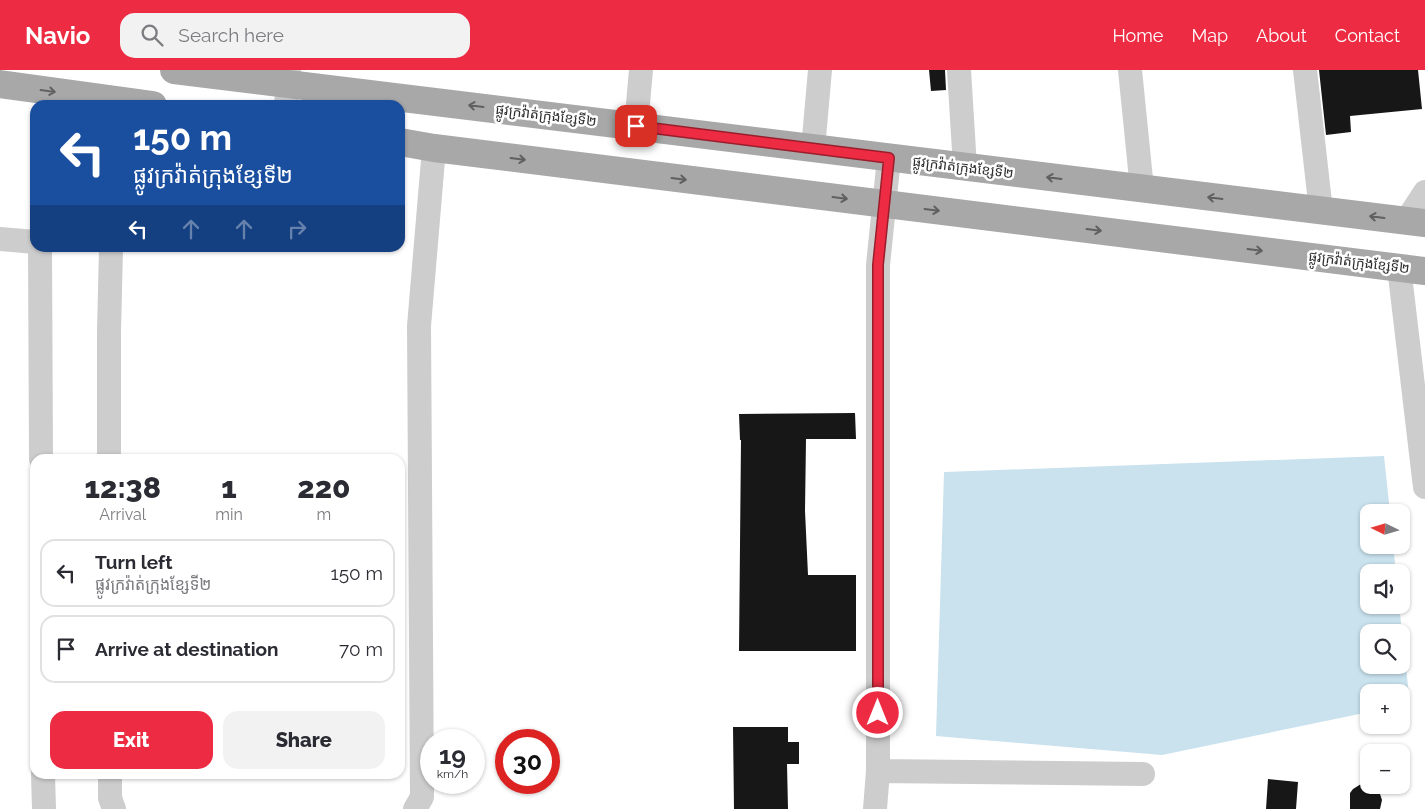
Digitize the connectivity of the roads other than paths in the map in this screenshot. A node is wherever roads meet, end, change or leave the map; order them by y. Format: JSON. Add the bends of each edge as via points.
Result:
{"nodes":[{"id":1,"x":174,"y":70,"type":"edge"},
{"id":2,"x":641,"y":70,"type":"edge"},
{"id":3,"x":820,"y":70,"type":"edge"},
{"id":4,"x":959,"y":70,"type":"edge"},
{"id":5,"x":1130,"y":70,"type":"edge"},
{"id":6,"x":1305,"y":70,"type":"edge"},
{"id":7,"x":0,"y":84,"type":"edge"},
{"id":8,"x":288,"y":86,"type":"edge"},
{"id":9,"x":98,"y":100,"type":"edge"},
{"id":10,"x":636,"y":126,"type":"junction"},
{"id":11,"x":405,"y":143,"type":"edge"},
{"id":12,"x":434,"y":148,"type":"junction"},
{"id":13,"x":813,"y":149,"type":"junction"},
{"id":14,"x":889,"y":158,"type":"junction"},
{"id":15,"x":966,"y":167,"type":"junction"},
{"id":16,"x":1142,"y":189,"type":"junction"},
{"id":17,"x":1425,"y":192,"type":"edge"},
{"id":18,"x":884,"y":204,"type":"junction"},
{"id":19,"x":1321,"y":211,"type":"junction"},
{"id":20,"x":1415,"y":222,"type":"edge"},
{"id":21,"x":0,"y":239,"type":"edge"},
{"id":22,"x":30,"y":242,"type":"edge"},
{"id":23,"x":40,"y":252,"type":"edge"},
{"id":24,"x":111,"y":252,"type":"edge"},
{"id":25,"x":1412,"y":269,"type":"edge"},
{"id":26,"x":41,"y":454,"type":"edge"},
{"id":27,"x":109,"y":454,"type":"edge"},
{"id":28,"x":1425,"y":487,"type":"edge"},
{"id":29,"x":878,"y":771,"type":"junction"},
{"id":30,"x":1143,"y":774,"type":"dead end"},
{"id":31,"x":43,"y":779,"type":"edge"},
{"id":32,"x":110,"y":779,"type":"edge"},
{"id":33,"x":44,"y":809,"type":"edge"},
{"id":34,"x":114,"y":809,"type":"edge"},
{"id":35,"x":415,"y":809,"type":"edge"},
{"id":36,"x":874,"y":809,"type":"edge"}],
"edges":[{"from":1,"to":8,"type":"main road","name":"ផ្លូវក្រវ៉ាត់ក្រុងខ្សែទី២"},
{"from":2,"to":10,"type":"street"},
{"from":3,"to":13,"type":"street"},
{"from":4,"to":15,"type":"street"},
{"from":5,"to":16,"type":"street"},
{"from":6,"to":19,"type":"street"},
{"from":7,"to":9,"type":"main road","one_way":true},
{"from":10,"to":8,"type":"main road","name":"ផ្លូវក្រវ៉ាត់ក្រុងខ្សែទី២","one_way":true},
{"from":10,"to":13,"type":"main road","name":"ផ្លូវក្រវ៉ាត់ក្រុងខ្សែទី២"},
{"from":11,"to":12,"type":"main road","name":"ផ្លូវក្រវ៉ាត់ក្រុងខ្សែទី២"},
{"from":12,"to":18,"type":"main road","name":"ផ្លូវក្រវ៉ាត់ក្រុងខ្សែទី២","one_way":true},
{"from":12,"to":35,"type":"street","via":[[419,326],[422,797]]},
{"from":13,"to":14,"type":"main road","name":"ផ្លូវក្រវ៉ាត់ក្រុងខ្សែទី២"},
{"from":14,"to":15,"type":"main road","name":"ផ្លូវក្រវ៉ាត់ក្រុងខ្សែទី២"},
{"from":14,"to":18,"type":"street"},
{"from":16,"to":15,"type":"main road","name":"ផ្លូវក្រវ៉ាត់ក្រុងខ្សែទី២","one_way":true},
{"from":19,"to":16,"type":"main road","name":"ផ្លូវក្រវ៉ាត់ក្រុងខ្សែទី២","one_way":true},
{"from":17,"to":20,"type":"street"},
{"from":18,"to":25,"type":"main road","name":"ផ្លូវក្រវ៉ាត់ក្រុងខ្សែទី២","one_way":true},
{"from":18,"to":29,"type":"street","via":[[878,265]]},
{"from":20,"to":19,"type":"main road","name":"ផ្លូវក្រវ៉ាត់ក្រុងខ្សែទី២","one_way":true},
{"from":21,"to":22,"type":"street"},
{"from":23,"to":26,"type":"street"},
{"from":24,"to":27,"type":"street"},
{"from":25,"to":28,"type":"street"},
{"from":29,"to":30,"type":"street"},
{"from":29,"to":36,"type":"street"},
{"from":31,"to":33,"type":"street"},
{"from":32,"to":34,"type":"street","via":[[110,798]]}]}
